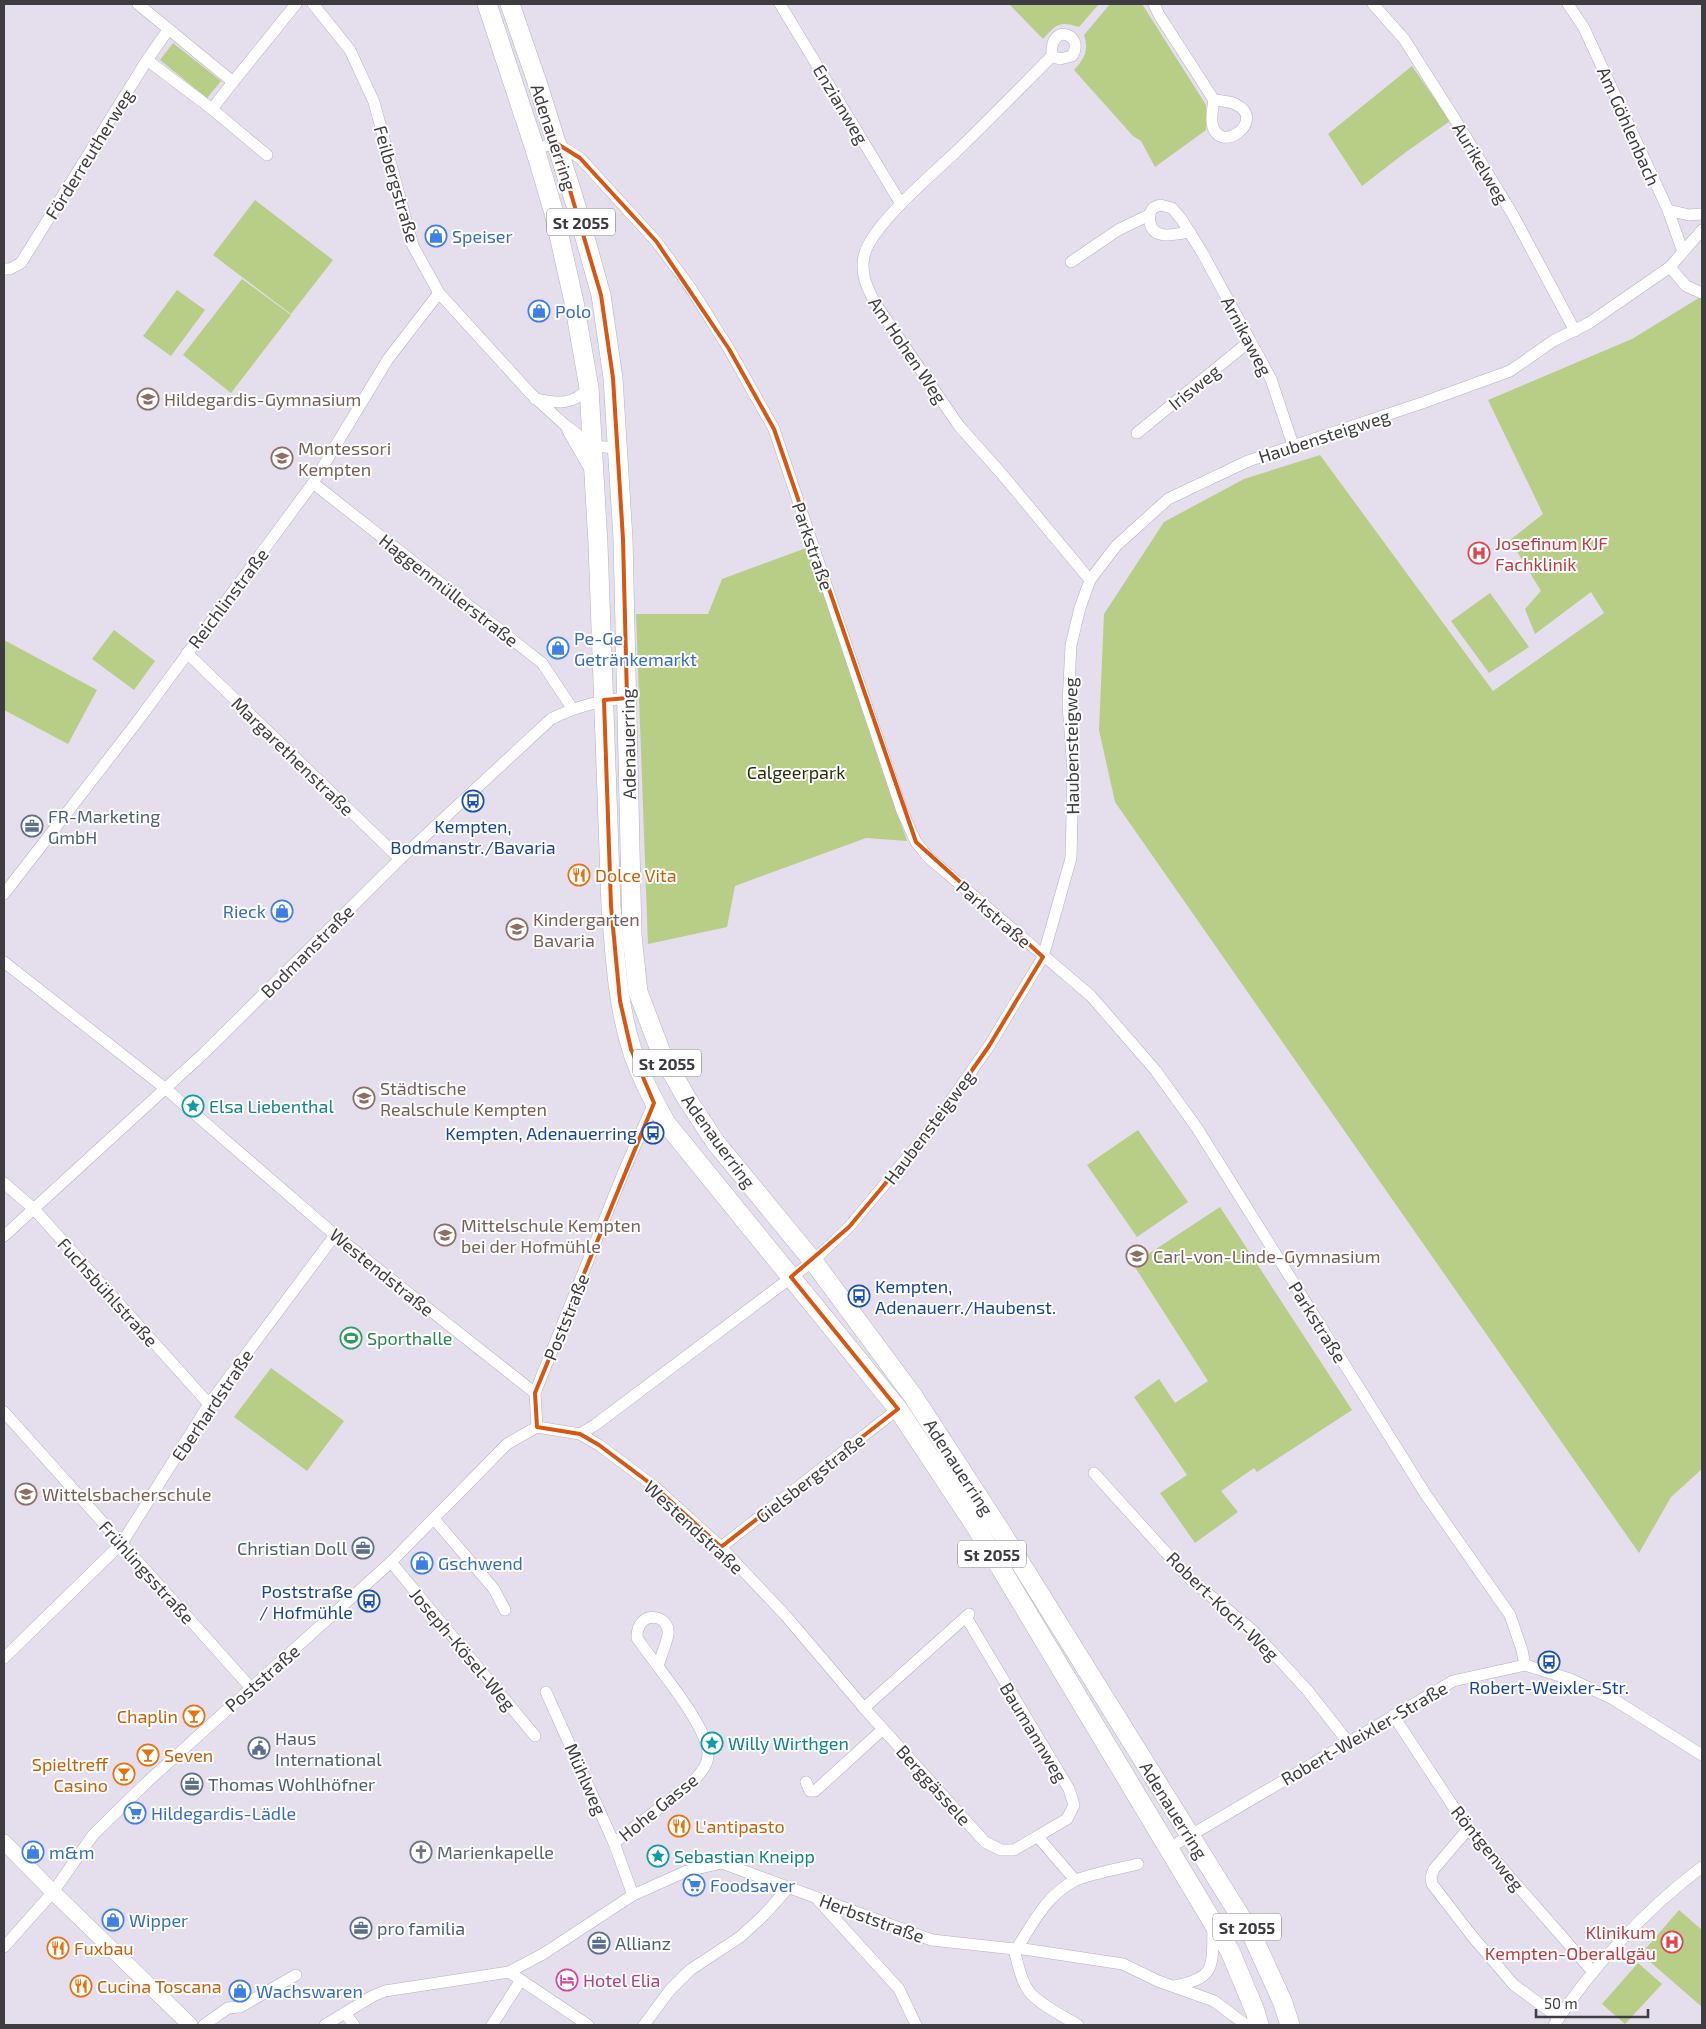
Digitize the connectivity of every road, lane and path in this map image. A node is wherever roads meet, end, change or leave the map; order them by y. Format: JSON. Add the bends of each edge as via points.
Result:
{"nodes":[{"id":1,"x":138,"y":4,"type":"edge"},
{"id":2,"x":296,"y":4,"type":"edge"},
{"id":3,"x":315,"y":4,"type":"edge"},
{"id":4,"x":487,"y":4,"type":"edge"},
{"id":5,"x":510,"y":4,"type":"edge"},
{"id":6,"x":1154,"y":4,"type":"edge"},
{"id":7,"x":1373,"y":4,"type":"edge"},
{"id":8,"x":1568,"y":4,"type":"edge"},
{"id":9,"x":785,"y":6,"type":"edge"},
{"id":10,"x":168,"y":30,"type":"junction"},
{"id":11,"x":1052,"y":56,"type":"dead end"},
{"id":12,"x":147,"y":60,"type":"junction"},
{"id":13,"x":233,"y":82,"type":"junction"},
{"id":14,"x":1214,"y":100,"type":"dead end"},
{"id":15,"x":212,"y":109,"type":"junction"},
{"id":16,"x":556,"y":143,"type":"junction"},
{"id":17,"x":535,"y":149,"type":"junction"},
{"id":18,"x":266,"y":155,"type":"dead end"},
{"id":19,"x":901,"y":204,"type":"junction"},
{"id":20,"x":1668,"y":210,"type":"junction"},
{"id":21,"x":1702,"y":214,"type":"edge"},
{"id":22,"x":1149,"y":215,"type":"junction"},
{"id":23,"x":1702,"y":230,"type":"edge"},
{"id":24,"x":1190,"y":232,"type":"junction"},
{"id":25,"x":1683,"y":252,"type":"junction"},
{"id":26,"x":1071,"y":262,"type":"dead end"},
{"id":27,"x":1670,"y":267,"type":"junction"},
{"id":28,"x":4,"y":268,"type":"edge"},
{"id":29,"x":439,"y":293,"type":"junction"},
{"id":30,"x":1702,"y":293,"type":"edge"},
{"id":31,"x":1575,"y":330,"type":"junction"},
{"id":32,"x":1250,"y":341,"type":"junction"},
{"id":33,"x":589,"y":388,"type":"junction"},
{"id":34,"x":535,"y":399,"type":"junction"},
{"id":35,"x":564,"y":425,"type":"junction"},
{"id":36,"x":1137,"y":433,"type":"dead end"},
{"id":37,"x":1293,"y":445,"type":"junction"},
{"id":38,"x":593,"y":446,"type":"junction"},
{"id":39,"x":617,"y":448,"type":"junction"},
{"id":40,"x":593,"y":475,"type":"junction"},
{"id":41,"x":313,"y":483,"type":"junction"},
{"id":42,"x":1090,"y":580,"type":"junction"},
{"id":43,"x":187,"y":653,"type":"junction"},
{"id":44,"x":627,"y":698,"type":"junction"},
{"id":45,"x":604,"y":700,"type":"junction"},
{"id":46,"x":572,"y":708,"type":"junction"},
{"id":47,"x":400,"y":858,"type":"junction"},
{"id":48,"x":4,"y":894,"type":"edge"},
{"id":49,"x":1043,"y":956,"type":"junction"},
{"id":50,"x":4,"y":962,"type":"edge"},
{"id":51,"x":166,"y":1089,"type":"junction"},
{"id":52,"x":654,"y":1103,"type":"junction"},
{"id":53,"x":4,"y":1183,"type":"edge"},
{"id":54,"x":34,"y":1210,"type":"junction"},
{"id":55,"x":335,"y":1235,"type":"junction"},
{"id":56,"x":4,"y":1236,"type":"edge"},
{"id":57,"x":814,"y":1261,"type":"junction"},
{"id":58,"x":792,"y":1277,"type":"junction"},
{"id":59,"x":535,"y":1393,"type":"junction"},
{"id":60,"x":209,"y":1404,"type":"junction"},
{"id":61,"x":898,"y":1409,"type":"junction"},
{"id":62,"x":4,"y":1412,"type":"edge"},
{"id":63,"x":537,"y":1427,"type":"junction"},
{"id":64,"x":580,"y":1434,"type":"junction"},
{"id":65,"x":1094,"y":1472,"type":"dead end"},
{"id":66,"x":434,"y":1519,"type":"junction"},
{"id":67,"x":122,"y":1543,"type":"junction"},
{"id":68,"x":721,"y":1547,"type":"junction"},
{"id":69,"x":391,"y":1562,"type":"junction"},
{"id":70,"x":505,"y":1610,"type":"dead end"},
{"id":71,"x":4,"y":1658,"type":"edge"},
{"id":72,"x":658,"y":1666,"type":"dead end"},
{"id":73,"x":1525,"y":1666,"type":"junction"},
{"id":74,"x":251,"y":1688,"type":"junction"},
{"id":75,"x":546,"y":1692,"type":"dead end"},
{"id":76,"x":864,"y":1708,"type":"junction"},
{"id":77,"x":1393,"y":1715,"type":"junction"},
{"id":78,"x":883,"y":1729,"type":"junction"},
{"id":79,"x":534,"y":1736,"type":"dead end"},
{"id":80,"x":1348,"y":1742,"type":"junction"},
{"id":81,"x":1702,"y":1755,"type":"edge"},
{"id":82,"x":806,"y":1782,"type":"dead end"},
{"id":83,"x":1468,"y":1829,"type":"junction"},
{"id":84,"x":1191,"y":1836,"type":"junction"},
{"id":85,"x":1038,"y":1837,"type":"junction"},
{"id":86,"x":4,"y":1842,"type":"edge"},
{"id":87,"x":985,"y":1842,"type":"joint"},
{"id":88,"x":614,"y":1843,"type":"junction"},
{"id":89,"x":1169,"y":1848,"type":"junction"},
{"id":90,"x":1138,"y":1864,"type":"dead end"},
{"id":91,"x":1702,"y":1867,"type":"edge"},
{"id":92,"x":1075,"y":1880,"type":"junction"},
{"id":93,"x":789,"y":1887,"type":"junction"},
{"id":94,"x":53,"y":1892,"type":"junction"},
{"id":95,"x":633,"y":1895,"type":"junction"},
{"id":96,"x":818,"y":1899,"type":"junction"},
{"id":97,"x":1213,"y":1923,"type":"junction"},
{"id":98,"x":4,"y":1947,"type":"edge"},
{"id":99,"x":1016,"y":1949,"type":"junction"},
{"id":100,"x":508,"y":1972,"type":"junction"},
{"id":101,"x":1593,"y":1972,"type":"junction"},
{"id":102,"x":296,"y":1975,"type":"dead end"},
{"id":103,"x":522,"y":1980,"type":"junction"},
{"id":104,"x":1174,"y":1986,"type":"junction"},
{"id":105,"x":344,"y":2013,"type":"junction"},
{"id":106,"x":1557,"y":2022,"type":"edge"},
{"id":107,"x":190,"y":2025,"type":"edge"},
{"id":108,"x":204,"y":2025,"type":"edge"},
{"id":109,"x":325,"y":2025,"type":"edge"},
{"id":110,"x":354,"y":2025,"type":"edge"},
{"id":111,"x":492,"y":2025,"type":"edge"},
{"id":112,"x":588,"y":2025,"type":"edge"},
{"id":113,"x":644,"y":2025,"type":"edge"},
{"id":114,"x":916,"y":2025,"type":"edge"},
{"id":115,"x":1078,"y":2025,"type":"edge"},
{"id":116,"x":1246,"y":2025,"type":"edge"},
{"id":117,"x":1259,"y":2025,"type":"edge"},
{"id":118,"x":1290,"y":2025,"type":"edge"}],
"edges":[{"from":1,"to":10,"type":"street"},
{"from":2,"to":13,"type":"street"},
{"from":3,"to":29,"type":"street","name":"Feilbergstraße","via":[[350,50],[374,102],[413,246]]},
{"from":4,"to":17,"type":"main road","name":"Adenauerring","number":"St 2055"},
{"from":5,"to":16,"type":"main road","name":"Adenauerring","number":"St 2055"},
{"from":6,"to":14,"type":"street"},
{"from":7,"to":31,"type":"street","name":"Aurikelweg","via":[[1404,39],[1456,121],[1513,215]]},
{"from":8,"to":20,"type":"street","name":"Am Göhlenbach","via":[[1584,28]]},
{"from":9,"to":19,"type":"street","name":"Enzianweg"},
{"from":10,"to":12,"type":"street","name":"Förderreutherweg"},
{"from":10,"to":13,"type":"street"},
{"from":11,"to":19,"type":"street","name":"Am Hohen Weg"},
{"from":12,"to":15,"type":"street"},
{"from":12,"to":28,"type":"street","name":"Förderreutherweg","via":[[21,263]]},
{"from":13,"to":15,"type":"street"},
{"from":15,"to":18,"type":"street"},
{"from":16,"to":17,"type":"street"},
{"from":16,"to":39,"type":"main road","name":"Adenauerring","number":"St 2055","via":[[601,295],[613,378]]},
{"from":16,"to":49,"type":"street","name":"Parkstraße","via":[[580,158],[656,241],[690,287],[774,429],[902,812],[916,842],[928,857]]},
{"from":17,"to":33,"type":"main road","name":"Adenauerring","number":"St 2055","via":[[554,213]]},
{"from":19,"to":42,"type":"street","name":"Am Hohen Weg","via":[[870,241],[863,265],[866,288],[959,426]]},
{"from":20,"to":21,"type":"street","via":[[1689,215]]},
{"from":20,"to":25,"type":"street","name":"Am Göhlenbach"},
{"from":22,"to":24,"type":"street","via":[[1151,227],[1159,234]]},
{"from":22,"to":24,"type":"street","name":"Arnikaweg","via":[[1152,208],[1160,205],[1172,208]]},
{"from":22,"to":26,"type":"street","name":"Arnikaweg","via":[[1118,230]]},
{"from":23,"to":25,"type":"street","name":"Haubensteigweg"},
{"from":24,"to":32,"type":"street","name":"Arnikaweg"},
{"from":25,"to":27,"type":"street","name":"Haubensteigweg"},
{"from":27,"to":30,"type":"street","via":[[1686,286]]},
{"from":27,"to":31,"type":"street","name":"Haubensteigweg"},
{"from":29,"to":34,"type":"street","name":"Feilbergstraße"},
{"from":29,"to":41,"type":"street","name":"Reichlinstraße","via":[[388,359]]},
{"from":31,"to":37,"type":"street","name":"Haubensteigweg","via":[[1510,371]]},
{"from":32,"to":36,"type":"street","name":"Irisweg"},
{"from":32,"to":37,"type":"street","name":"Arnikaweg","via":[[1271,379]]},
{"from":33,"to":34,"type":"street","via":[[572,400],[560,403]]},
{"from":33,"to":38,"type":"main road","name":"Adenauerring","number":"St 2055"},
{"from":34,"to":35,"type":"street","name":"Feilbergstraße"},
{"from":35,"to":38,"type":"street","name":"Feilbergstraße"},
{"from":35,"to":40,"type":"street","name":"Feilbergstraße"},
{"from":37,"to":42,"type":"street","name":"Haubensteigweg","via":[[1248,461],[1168,499],[1116,546]]},
{"from":38,"to":39,"type":"street"},
{"from":38,"to":40,"type":"main road","name":"Adenauerring","number":"St 2055"},
{"from":39,"to":44,"type":"main road","name":"Adenauerring","number":"St 2055","via":[[624,539]]},
{"from":40,"to":45,"type":"main road","name":"Adenauerring","number":"St 2055"},
{"from":41,"to":43,"type":"street","name":"Reichlinstraße"},
{"from":41,"to":46,"type":"street","name":"Haggenmüllerstraße","via":[[542,663]]},
{"from":42,"to":49,"type":"street","name":"Haubensteigweg","via":[[1071,645],[1068,704],[1073,771],[1071,858]]},
{"from":43,"to":47,"type":"street","name":"Margarethenstraße"},
{"from":43,"to":48,"type":"street","name":"Reichlinstraße"},
{"from":44,"to":45,"type":"street","name":"Bodmanstraße"},
{"from":44,"to":57,"type":"main road","name":"Adenauerring","number":"St 2055","via":[[632,935],[638,992],[662,1055],[687,1099],[716,1142]]},
{"from":45,"to":46,"type":"street","name":"Bodmanstraße"},
{"from":45,"to":52,"type":"main road","name":"Adenauerring","number":"St 2055","via":[[615,966],[631,1049]]},
{"from":46,"to":47,"type":"street","name":"Bodmanstraße","via":[[551,719]]},
{"from":47,"to":51,"type":"street","name":"Bodmanstraße"},
{"from":49,"to":57,"type":"street","name":"Haubensteigweg","via":[[989,1046],[931,1129],[849,1227]]},
{"from":49,"to":73,"type":"street","name":"Parkstraße","via":[[1091,996],[1156,1070],[1197,1128],[1426,1495],[1510,1615]]},
{"from":50,"to":51,"type":"street","name":"Westendstraße"},
{"from":51,"to":54,"type":"street","name":"Bodmanstraße"},
{"from":51,"to":55,"type":"street","name":"Westendstraße"},
{"from":52,"to":58,"type":"main road","name":"Adenauerring","number":"St 2055","via":[[689,1153]]},
{"from":52,"to":59,"type":"street","name":"Poststraße"},
{"from":53,"to":54,"type":"street","name":"Fuchsbühlstraße"},
{"from":54,"to":56,"type":"street","name":"Bodmanstraße"},
{"from":54,"to":60,"type":"street","name":"Fuchsbühlstraße"},
{"from":55,"to":59,"type":"street","name":"Westendstraße"},
{"from":55,"to":60,"type":"street","name":"Eberhardstraße"},
{"from":57,"to":58,"type":"street","name":"Haubensteigweg"},
{"from":57,"to":84,"type":"main road","name":"Adenauerring","number":"St 2055","via":[[913,1396]]},
{"from":58,"to":61,"type":"main road","name":"Adenauerring","number":"St 2055"},
{"from":58,"to":64,"type":"street","name":"Haubensteigweg"},
{"from":59,"to":63,"type":"street"},
{"from":60,"to":67,"type":"street","name":"Eberhardstraße"},
{"from":61,"to":68,"type":"street","name":"Gielsbergstraße"},
{"from":61,"to":89,"type":"main road","name":"Adenauerring","number":"St 2055","via":[[976,1527]]},
{"from":62,"to":67,"type":"street","name":"Frühlingsstraße"},
{"from":63,"to":64,"type":"street","name":"Westendstraße"},
{"from":63,"to":66,"type":"street","name":"Poststraße","via":[[507,1444]]},
{"from":64,"to":68,"type":"street","name":"Westendstraße","via":[[655,1487]]},
{"from":65,"to":80,"type":"street","name":"Robert-Koch-Weg","via":[[1189,1578],[1252,1630],[1308,1691]]},
{"from":66,"to":69,"type":"street","name":"Poststraße"},
{"from":66,"to":70,"type":"street","via":[[494,1589]]},
{"from":67,"to":71,"type":"street","name":"Eberhardstraße"},
{"from":67,"to":74,"type":"street","name":"Frühlingsstraße"},
{"from":68,"to":76,"type":"street","name":"Westendstraße","via":[[786,1616]]},
{"from":69,"to":74,"type":"street","name":"Poststraße"},
{"from":69,"to":79,"type":"street","name":"Joseph-Kösel-Weg"},
{"from":72,"to":88,"type":"street","name":"Hohe Gasse","via":[[700,1728],[708,1756],[704,1769],[693,1782]]},
{"from":73,"to":77,"type":"street","name":"Robert-Weixler-Straße","via":[[1453,1681]]},
{"from":73,"to":81,"type":"street","name":"Robert-Weixler-Straße","via":[[1570,1679],[1613,1699]]},
{"from":74,"to":94,"type":"street","name":"Poststraße","via":[[93,1835]]},
{"from":75,"to":88,"type":"street","name":"Mühlweg"},
{"from":76,"to":78,"type":"street","name":"Westendstraße"},
{"from":76,"to":85,"type":"street","name":"Baumannweg","via":[[967,1616],[1069,1789],[1074,1805],[1067,1819]]},
{"from":77,"to":80,"type":"street","name":"Robert-Weixler-Straße"},
{"from":77,"to":83,"type":"street","name":"Röntgenweg"},
{"from":78,"to":82,"type":"street","via":[[815,1791],[810,1791]]},
{"from":78,"to":87,"type":"street","name":"Berggässele"},
{"from":80,"to":84,"type":"street","name":"Robert-Weixler-Straße"},
{"from":83,"to":101,"type":"street","name":"Röntgenweg"},
{"from":83,"to":106,"type":"street","via":[[1434,1869],[1432,1884],[1514,1984]]},
{"from":84,"to":89,"type":"street","name":"Robert-Weixler-Straße"},
{"from":84,"to":118,"type":"main road","name":"Adenauerring","number":"St 2055","via":[[1252,1935]]},
{"from":85,"to":87,"type":"street","name":"Baumannweg","via":[[1014,1850],[1001,1850]]},
{"from":85,"to":92,"type":"street"},
{"from":86,"to":94,"type":"street"},
{"from":88,"to":95,"type":"street","name":"Mühlweg"},
{"from":89,"to":97,"type":"main road","name":"Adenauerring","number":"St 2055"},
{"from":90,"to":92,"type":"street"},
{"from":91,"to":101,"type":"street","via":[[1651,1910]]},
{"from":92,"to":99,"type":"street","via":[[1055,1894]]},
{"from":93,"to":95,"type":"street","name":"Herbststraße","via":[[722,1863],[686,1871]]},
{"from":93,"to":96,"type":"street","name":"Herbststraße"},
{"from":93,"to":113,"type":"street","via":[[740,1936],[690,1970],[670,1990]]},
{"from":94,"to":98,"type":"street","name":"Poststraße"},
{"from":94,"to":107,"type":"street"},
{"from":95,"to":100,"type":"street","name":"Herbststraße","via":[[543,1954]]},
{"from":96,"to":99,"type":"street","name":"Herbststraße","via":[[932,1940]]},
{"from":96,"to":114,"type":"street","via":[[899,1989]]},
{"from":97,"to":104,"type":"street","via":[[1211,1966],[1205,1976]]},
{"from":97,"to":117,"type":"main road","name":"Adenauerring","number":"St 2055","via":[[1230,1951]]},
{"from":99,"to":104,"type":"street","name":"Herbststraße","via":[[1123,1964]]},
{"from":99,"to":115,"type":"street","via":[[1021,1975],[1031,1993]]},
{"from":100,"to":103,"type":"street"},
{"from":100,"to":105,"type":"street","name":"Herbststraße","via":[[385,1991]]},
{"from":101,"to":106,"type":"street"},
{"from":102,"to":108,"type":"street","via":[[240,2007],[228,2008]]},
{"from":103,"to":111,"type":"street"},
{"from":103,"to":112,"type":"street"},
{"from":104,"to":116,"type":"street","name":"Herbststraße","via":[[1214,2001]]},
{"from":105,"to":109,"type":"street","name":"Herbststraße"},
{"from":105,"to":110,"type":"street"}]}
